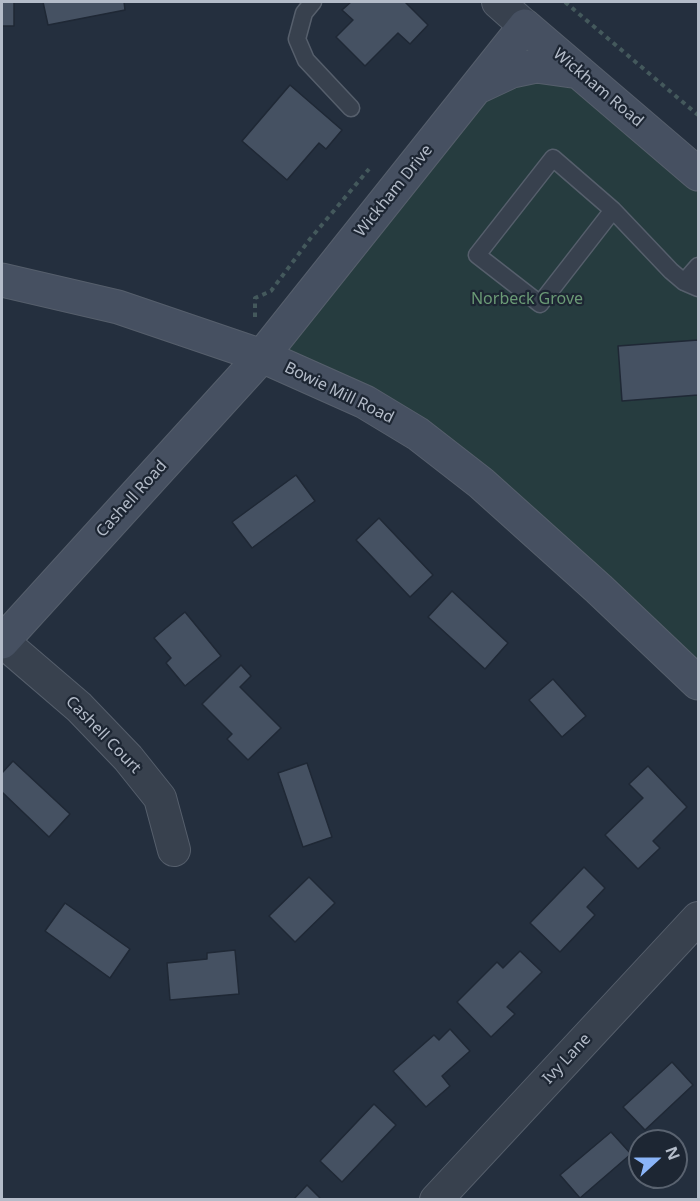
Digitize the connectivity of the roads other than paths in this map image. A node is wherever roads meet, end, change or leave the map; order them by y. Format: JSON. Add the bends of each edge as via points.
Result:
{"nodes":[{"id":1,"x":312,"y":2,"type":"edge"},
{"id":2,"x":498,"y":2,"type":"edge"},
{"id":3,"x":525,"y":26,"type":"junction"},
{"id":4,"x":579,"y":72,"type":"junction"},
{"id":5,"x":476,"y":88,"type":"junction"},
{"id":6,"x":351,"y":108,"type":"dead end"},
{"id":7,"x":699,"y":174,"type":"edge"},
{"id":8,"x":614,"y":210,"type":"junction"},
{"id":9,"x":699,"y":266,"type":"edge"},
{"id":10,"x":2,"y":280,"type":"edge"},
{"id":11,"x":691,"y":285,"type":"edge"},
{"id":12,"x":262,"y":356,"type":"junction"},
{"id":13,"x":2,"y":642,"type":"edge"},
{"id":14,"x":699,"y":683,"type":"edge"},
{"id":15,"x":174,"y":850,"type":"dead end"},
{"id":16,"x":699,"y":918,"type":"edge"},
{"id":17,"x":436,"y":1200,"type":"edge"}],
"edges":[{"from":1,"to":6,"type":"lane","via":[[304,13],[297,39],[306,60]]},
{"from":2,"to":3,"type":"street","name":"Wickham Road"},
{"from":3,"to":4,"type":"street","name":"Wickham Road"},
{"from":3,"to":5,"type":"street","name":"Wickham Drive"},
{"from":4,"to":5,"type":"street","via":[[536,66],[512,71]]},
{"from":4,"to":7,"type":"street","name":"Wickham Road"},
{"from":5,"to":12,"type":"street","name":"Wickham Drive"},
{"from":8,"to":8,"type":"lane","via":[[553,158],[477,255],[540,304]]},
{"from":8,"to":11,"type":"lane","via":[[671,271]]},
{"from":9,"to":11,"type":"lane"},
{"from":10,"to":12,"type":"street","name":"Bowie Mill Road","via":[[118,307]]},
{"from":12,"to":13,"type":"street","name":"Cashell Road"},
{"from":12,"to":14,"type":"street","name":"Bowie Mill Road","via":[[365,402],[418,434],[481,483]]},
{"from":13,"to":15,"type":"street","name":"Cashell Court","via":[[79,707],[128,758],[159,798]]},
{"from":16,"to":17,"type":"street","name":"Ivy Lane"}]}
